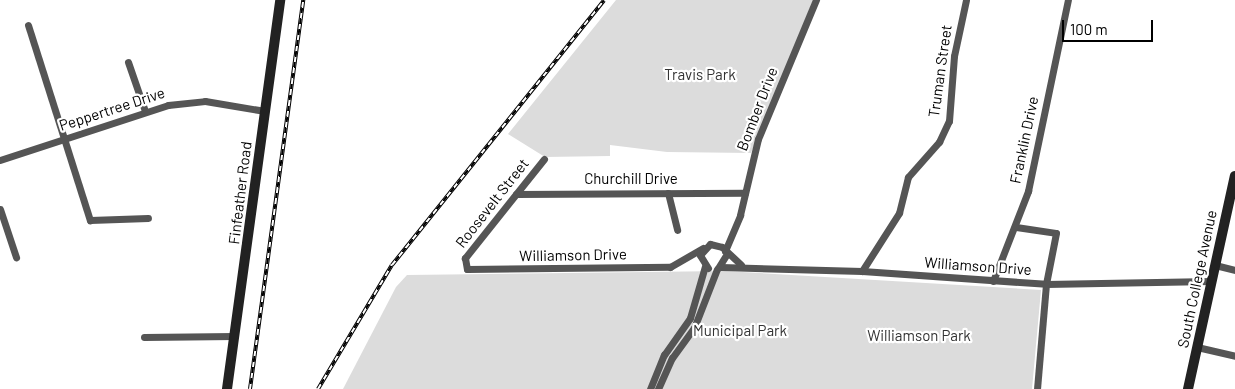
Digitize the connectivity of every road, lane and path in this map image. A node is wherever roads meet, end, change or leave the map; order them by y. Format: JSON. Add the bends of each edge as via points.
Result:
{"nodes":[{"id":1,"x":280,"y":0,"type":"edge"},
{"id":2,"x":816,"y":0,"type":"edge"},
{"id":3,"x":966,"y":0,"type":"edge"},
{"id":4,"x":1068,"y":0,"type":"edge"},
{"id":5,"x":28,"y":25,"type":"dead end"},
{"id":6,"x":128,"y":62,"type":"dead end"},
{"id":7,"x":265,"y":111,"type":"junction"},
{"id":8,"x":145,"y":112,"type":"junction"},
{"id":9,"x":65,"y":139,"type":"junction"},
{"id":10,"x":0,"y":160,"type":"edge"},
{"id":11,"x":544,"y":160,"type":"dead end"},
{"id":12,"x":1235,"y":176,"type":"edge"},
{"id":13,"x":668,"y":193,"type":"junction"},
{"id":14,"x":746,"y":193,"type":"junction"},
{"id":15,"x":516,"y":194,"type":"junction"},
{"id":16,"x":0,"y":209,"type":"edge"},
{"id":17,"x":148,"y":218,"type":"dead end"},
{"id":18,"x":1016,"y":227,"type":"junction"},
{"id":19,"x":677,"y":230,"type":"dead end"},
{"id":20,"x":734,"y":230,"type":"junction"},
{"id":21,"x":715,"y":244,"type":"junction"},
{"id":22,"x":703,"y":248,"type":"junction"},
{"id":23,"x":725,"y":253,"type":"junction"},
{"id":24,"x":16,"y":257,"type":"dead end"},
{"id":25,"x":684,"y":262,"type":"junction"},
{"id":26,"x":464,"y":265,"type":"joint"},
{"id":27,"x":703,"y":265,"type":"junction"},
{"id":28,"x":1215,"y":265,"type":"junction"},
{"id":29,"x":743,"y":266,"type":"junction"},
{"id":30,"x":719,"y":268,"type":"junction"},
{"id":31,"x":862,"y":270,"type":"junction"},
{"id":32,"x":1235,"y":270,"type":"edge"},
{"id":33,"x":993,"y":281,"type":"junction"},
{"id":34,"x":1211,"y":281,"type":"junction"},
{"id":35,"x":1046,"y":284,"type":"junction"},
{"id":36,"x":234,"y":336,"type":"junction"},
{"id":37,"x":144,"y":337,"type":"dead end"},
{"id":38,"x":1197,"y":347,"type":"junction"},
{"id":39,"x":1235,"y":356,"type":"edge"},
{"id":40,"x":227,"y":389,"type":"edge"},
{"id":41,"x":650,"y":389,"type":"edge"},
{"id":42,"x":658,"y":389,"type":"edge"},
{"id":43,"x":1037,"y":389,"type":"edge"},
{"id":44,"x":1188,"y":389,"type":"edge"}],
"edges":[{"from":1,"to":7,"type":"street","name":"Finfeather Road"},
{"from":2,"to":14,"type":"street","name":"Bomber Drive","via":[[758,138]]},
{"from":3,"to":31,"type":"street","name":"Truman Street","via":[[954,56],[949,121],[939,142],[908,177],[899,213]]},
{"from":4,"to":18,"type":"street","name":"Franklin Drive"},
{"from":5,"to":9,"type":"street"},
{"from":6,"to":8,"type":"street"},
{"from":7,"to":8,"type":"street","name":"Peppertree Drive","via":[[205,101]]},
{"from":7,"to":36,"type":"street","name":"Finfeather Road"},
{"from":8,"to":9,"type":"street","name":"Peppertree Drive"},
{"from":9,"to":10,"type":"street","name":"Peppertree Drive"},
{"from":9,"to":17,"type":"street","via":[[90,220]]},
{"from":11,"to":15,"type":"street","name":"Roosevelt Street"},
{"from":12,"to":28,"type":"street","name":"South College Avenue"},
{"from":13,"to":14,"type":"street","name":"Churchill Drive"},
{"from":13,"to":15,"type":"street","name":"Churchill Drive"},
{"from":13,"to":19,"type":"street"},
{"from":14,"to":20,"type":"street","name":"Bomber Drive"},
{"from":15,"to":26,"type":"street","name":"Roosevelt Street"},
{"from":16,"to":24,"type":"street"},
{"from":18,"to":33,"type":"street","name":"Franklin Drive"},
{"from":18,"to":35,"type":"street","via":[[1056,233]]},
{"from":20,"to":21,"type":"street"},
{"from":20,"to":23,"type":"street","name":"Bomber Drive"},
{"from":21,"to":22,"type":"street","name":"Williamson Drive"},
{"from":21,"to":23,"type":"street"},
{"from":22,"to":25,"type":"street","name":"Williamson Drive"},
{"from":22,"to":27,"type":"street"},
{"from":23,"to":29,"type":"street"},
{"from":23,"to":30,"type":"street","name":"Bomber Drive"},
{"from":25,"to":26,"type":"street","name":"Williamson Drive","via":[[670,267],[472,270]]},
{"from":25,"to":27,"type":"street","name":"Williamson Drive"},
{"from":27,"to":30,"type":"street","name":"Williamson Drive"},
{"from":27,"to":41,"type":"street","via":[[696,304],[664,355]]},
{"from":28,"to":32,"type":"street"},
{"from":28,"to":34,"type":"street","name":"South College Avenue"},
{"from":29,"to":30,"type":"street","name":"Williamson Drive"},
{"from":29,"to":31,"type":"street","name":"Williamson Drive"},
{"from":30,"to":42,"type":"street","name":"Bomber Drive","via":[[694,328],[672,358]]},
{"from":31,"to":33,"type":"street","name":"Williamson Drive"},
{"from":33,"to":35,"type":"street","name":"Williamson Drive"},
{"from":34,"to":35,"type":"street","name":"Williamson Drive"},
{"from":34,"to":38,"type":"street","name":"South College Avenue"},
{"from":35,"to":43,"type":"street"},
{"from":36,"to":37,"type":"street"},
{"from":36,"to":40,"type":"street","name":"Finfeather Road"},
{"from":38,"to":39,"type":"street"},
{"from":38,"to":44,"type":"street","name":"South College Avenue"}]}
